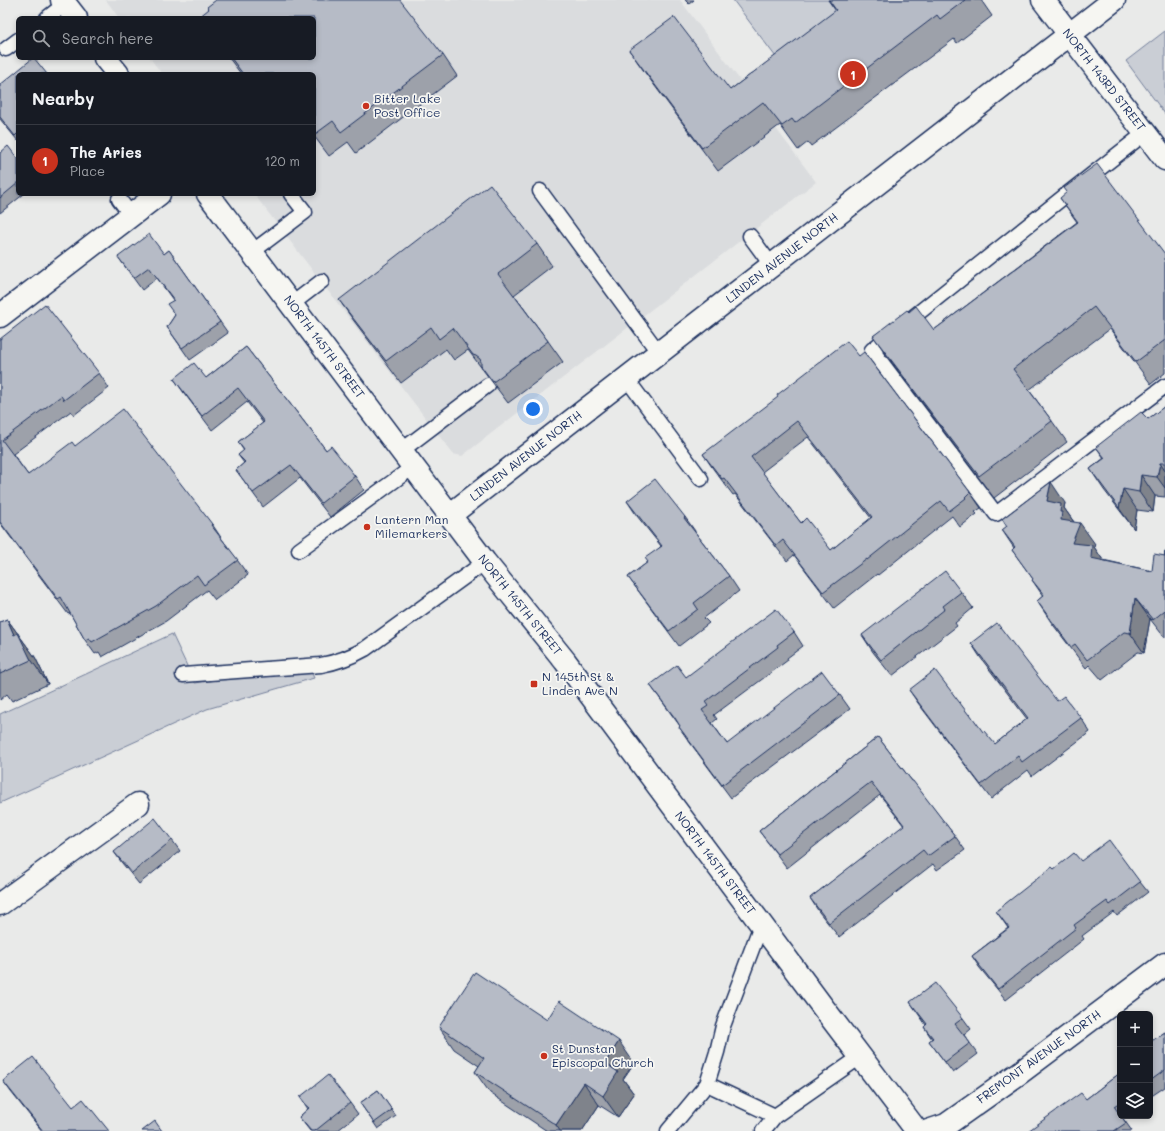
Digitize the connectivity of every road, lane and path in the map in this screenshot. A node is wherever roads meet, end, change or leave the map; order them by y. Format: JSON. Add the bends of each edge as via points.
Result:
{"nodes":[{"id":1,"x":1043,"y":0,"type":"edge"},
{"id":2,"x":1114,"y":0,"type":"edge"},
{"id":3,"x":68,"y":7,"type":"edge"},
{"id":4,"x":51,"y":16,"type":"edge"},
{"id":5,"x":1069,"y":34,"type":"junction"},
{"id":6,"x":16,"y":42,"type":"edge"},
{"id":7,"x":6,"y":49,"type":"dead end"},
{"id":8,"x":1145,"y":133,"type":"junction"},
{"id":9,"x":1165,"y":159,"type":"edge"},
{"id":10,"x":540,"y":191,"type":"dead end"},
{"id":11,"x":154,"y":196,"type":"edge"},
{"id":12,"x":210,"y":196,"type":"edge"},
{"id":13,"x":292,"y":196,"type":"edge"},
{"id":14,"x":750,"y":236,"type":"dead end"},
{"id":15,"x":252,"y":252,"type":"junction"},
{"id":16,"x":772,"y":266,"type":"junction"},
{"id":17,"x":322,"y":281,"type":"dead end"},
{"id":18,"x":292,"y":304,"type":"junction"},
{"id":19,"x":0,"y":316,"type":"edge"},
{"id":20,"x":659,"y":353,"type":"junction"},
{"id":21,"x":626,"y":378,"type":"junction"},
{"id":22,"x":488,"y":385,"type":"edge"},
{"id":23,"x":1165,"y":386,"type":"edge"},
{"id":24,"x":407,"y":459,"type":"junction"},
{"id":25,"x":701,"y":479,"type":"dead end"},
{"id":26,"x":450,"y":515,"type":"junction"},
{"id":27,"x":299,"y":550,"type":"dead end"},
{"id":28,"x":485,"y":562,"type":"junction"},
{"id":29,"x":183,"y":675,"type":"dead end"},
{"id":30,"x":138,"y":804,"type":"dead end"},
{"id":31,"x":0,"y":904,"type":"edge"},
{"id":32,"x":761,"y":925,"type":"junction"},
{"id":33,"x":1165,"y":964,"type":"edge"},
{"id":34,"x":860,"y":1056,"type":"junction"},
{"id":35,"x":707,"y":1084,"type":"junction"},
{"id":36,"x":775,"y":1116,"type":"junction"},
{"id":37,"x":668,"y":1131,"type":"edge"},
{"id":38,"x":763,"y":1131,"type":"edge"},
{"id":39,"x":917,"y":1131,"type":"edge"},
{"id":40,"x":928,"y":1131,"type":"edge"}],
"edges":[{"from":1,"to":5,"type":"street","name":"NORTH 143RD STREET"},
{"from":2,"to":5,"type":"street","name":"LINDEN AVENUE NORTH"},
{"from":3,"to":4,"type":"lane"},
{"from":5,"to":8,"type":"street","name":"NORTH 143RD STREET"},
{"from":5,"to":16,"type":"street","name":"LINDEN AVENUE NORTH"},
{"from":6,"to":7,"type":"lane"},
{"from":8,"to":9,"type":"street","name":"NORTH 143RD STREET"},
{"from":8,"to":23,"type":"lane","via":[[872,350],[996,514]]},
{"from":10,"to":20,"type":"lane"},
{"from":11,"to":19,"type":"street","via":[[125,207]]},
{"from":12,"to":15,"type":"street","name":"NORTH 145TH STREET"},
{"from":13,"to":15,"type":"lane","via":[[304,212]]},
{"from":14,"to":16,"type":"lane"},
{"from":15,"to":18,"type":"street","name":"NORTH 145TH STREET"},
{"from":16,"to":20,"type":"street","name":"LINDEN AVENUE NORTH"},
{"from":17,"to":18,"type":"lane"},
{"from":18,"to":24,"type":"street","name":"NORTH 145TH STREET"},
{"from":20,"to":21,"type":"street","name":"LINDEN AVENUE NORTH"},
{"from":21,"to":25,"type":"lane"},
{"from":21,"to":26,"type":"street","name":"LINDEN AVENUE NORTH"},
{"from":22,"to":24,"type":"lane"},
{"from":24,"to":26,"type":"street","name":"NORTH 145TH STREET"},
{"from":24,"to":27,"type":"lane"},
{"from":26,"to":28,"type":"street","name":"NORTH 145TH STREET"},
{"from":28,"to":29,"type":"lane","via":[[365,649],[348,658],[321,665]]},
{"from":28,"to":32,"type":"street","name":"NORTH 145TH STREET","via":[[565,661]]},
{"from":30,"to":31,"type":"street"},
{"from":32,"to":34,"type":"street","name":"NORTH 145TH STREET"},
{"from":32,"to":35,"type":"lane","via":[[723,1026]]},
{"from":33,"to":40,"type":"street","name":"FREMONT AVENUE NORTH","via":[[946,1125]]},
{"from":34,"to":36,"type":"lane"},
{"from":34,"to":39,"type":"street","name":"NORTH 145TH STREET"},
{"from":35,"to":36,"type":"lane"},
{"from":35,"to":37,"type":"lane"},
{"from":36,"to":38,"type":"lane"}]}
